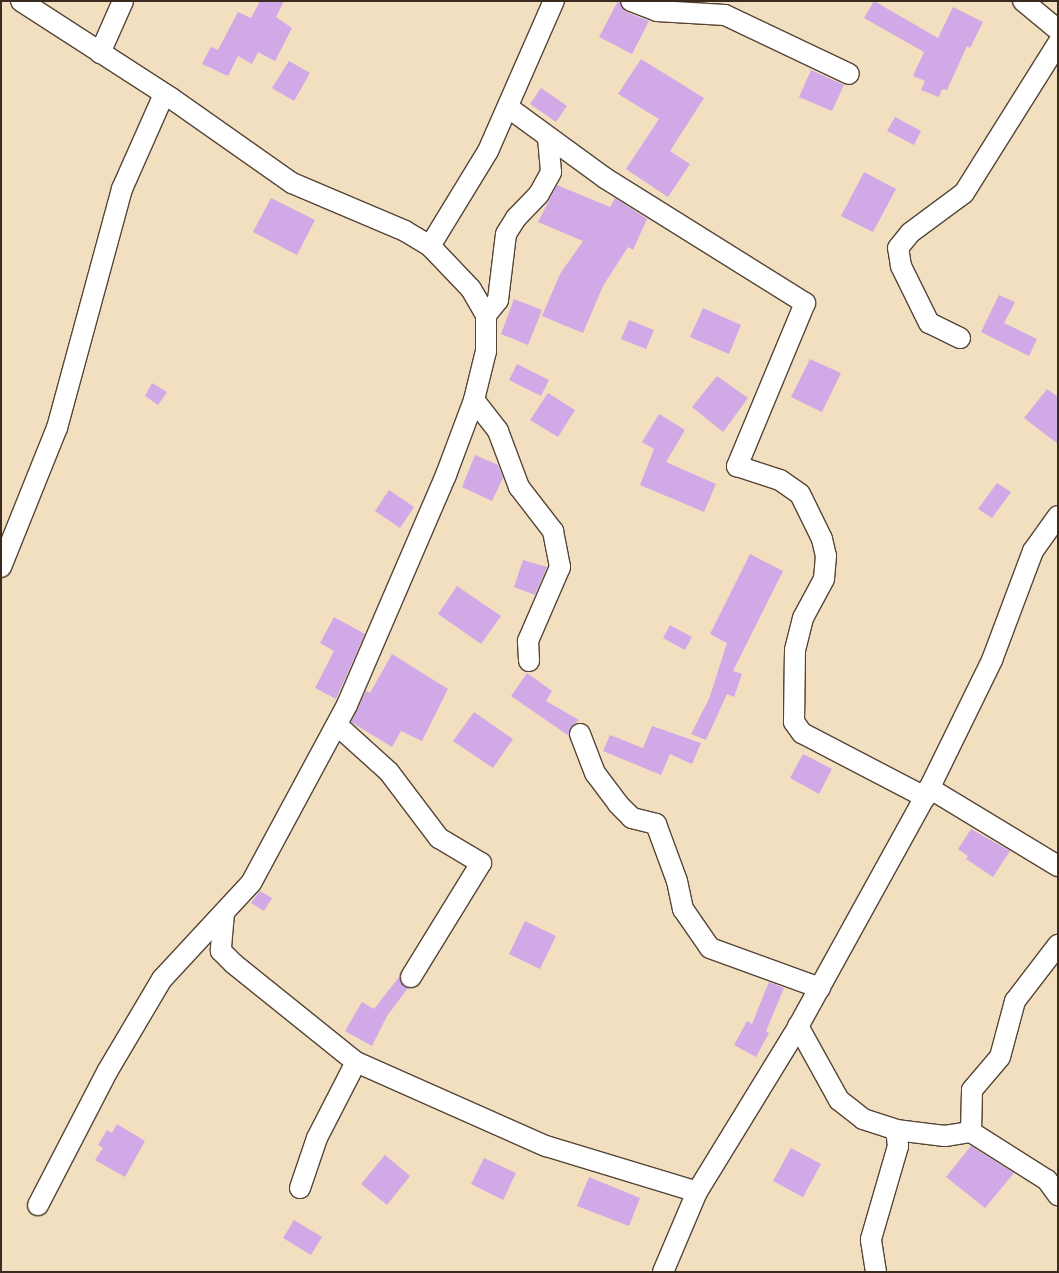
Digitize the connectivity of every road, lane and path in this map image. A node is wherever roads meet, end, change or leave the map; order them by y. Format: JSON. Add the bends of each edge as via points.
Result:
{"nodes":[{"id":1,"x":21,"y":1,"type":"edge"},
{"id":2,"x":123,"y":1,"type":"edge"},
{"id":3,"x":554,"y":1,"type":"edge"},
{"id":4,"x":631,"y":1,"type":"edge"},
{"id":5,"x":1023,"y":1,"type":"edge"},
{"id":6,"x":1058,"y":30,"type":"edge"},
{"id":7,"x":1058,"y":42,"type":"edge"},
{"id":8,"x":100,"y":53,"type":"junction"},
{"id":9,"x":849,"y":74,"type":"dead end"},
{"id":10,"x":164,"y":94,"type":"junction"},
{"id":11,"x":509,"y":108,"type":"junction"},
{"id":12,"x":548,"y":137,"type":"junction"},
{"id":13,"x":430,"y":246,"type":"junction"},
{"id":14,"x":486,"y":315,"type":"junction"},
{"id":15,"x":960,"y":338,"type":"dead end"},
{"id":16,"x":474,"y":400,"type":"junction"},
{"id":17,"x":1058,"y":516,"type":"edge"},
{"id":18,"x":1,"y":567,"type":"edge"},
{"id":19,"x":529,"y":661,"type":"dead end"},
{"id":20,"x":337,"y":725,"type":"junction"},
{"id":21,"x":580,"y":734,"type":"dead end"},
{"id":22,"x":927,"y":793,"type":"junction"},
{"id":23,"x":1058,"y":866,"type":"edge"},
{"id":24,"x":224,"y":913,"type":"junction"},
{"id":25,"x":1058,"y":945,"type":"edge"},
{"id":26,"x":410,"y":977,"type":"dead end"},
{"id":27,"x":820,"y":988,"type":"junction"},
{"id":28,"x":798,"y":1026,"type":"junction"},
{"id":29,"x":356,"y":1062,"type":"junction"},
{"id":30,"x":896,"y":1130,"type":"junction"},
{"id":31,"x":971,"y":1132,"type":"junction"},
{"id":32,"x":300,"y":1188,"type":"dead end"},
{"id":33,"x":697,"y":1192,"type":"junction"},
{"id":34,"x":1058,"y":1195,"type":"edge"},
{"id":35,"x":38,"y":1205,"type":"dead end"},
{"id":36,"x":663,"y":1272,"type":"edge"},
{"id":37,"x":876,"y":1272,"type":"edge"}],
"edges":[{"from":1,"to":8,"type":"street"},
{"from":2,"to":8,"type":"street"},
{"from":3,"to":11,"type":"street"},
{"from":4,"to":9,"type":"street","via":[[657,11],[725,14]]},
{"from":5,"to":6,"type":"street"},
{"from":7,"to":15,"type":"street","via":[[964,193],[910,234],[898,248],[901,266],[929,323]]},
{"from":8,"to":10,"type":"street"},
{"from":10,"to":13,"type":"street","via":[[292,183]]},
{"from":10,"to":18,"type":"street","via":[[122,189],[57,428]]},
{"from":11,"to":12,"type":"street"},
{"from":11,"to":13,"type":"street","via":[[472,180]]},
{"from":12,"to":14,"type":"street","via":[[551,172],[539,194],[506,234],[498,300]]},
{"from":12,"to":22,"type":"street","via":[[605,178],[805,303],[737,466],[780,480],[800,494],[822,539],[826,556],[824,579],[803,618],[795,650],[794,722],[802,733]]},
{"from":13,"to":14,"type":"street","via":[[471,289]]},
{"from":14,"to":16,"type":"street","via":[[486,352]]},
{"from":16,"to":19,"type":"street","via":[[498,431],[519,487],[553,531],[560,567],[528,641]]},
{"from":16,"to":20,"type":"street","via":[[412,556]]},
{"from":17,"to":22,"type":"street","via":[[1033,551],[992,660]]},
{"from":20,"to":24,"type":"street","via":[[252,883]]},
{"from":20,"to":26,"type":"street","via":[[389,772],[439,838],[481,862]]},
{"from":21,"to":27,"type":"street","via":[[595,773],[618,804],[632,818],[656,824],[677,881],[683,909],[710,948]]},
{"from":22,"to":23,"type":"street"},
{"from":22,"to":27,"type":"street"},
{"from":24,"to":29,"type":"street","via":[[221,951]]},
{"from":24,"to":35,"type":"street","via":[[162,979],[107,1072]]},
{"from":25,"to":31,"type":"street","via":[[1015,1001],[1000,1056],[972,1090]]},
{"from":27,"to":28,"type":"street"},
{"from":28,"to":30,"type":"street","via":[[839,1100],[863,1119]]},
{"from":28,"to":33,"type":"street"},
{"from":29,"to":32,"type":"street","via":[[317,1138]]},
{"from":29,"to":33,"type":"street","via":[[546,1146]]},
{"from":30,"to":31,"type":"street","via":[[945,1136]]},
{"from":30,"to":37,"type":"street","via":[[898,1146],[871,1239]]},
{"from":31,"to":34,"type":"street","via":[[1047,1180]]},
{"from":33,"to":36,"type":"street"}]}
